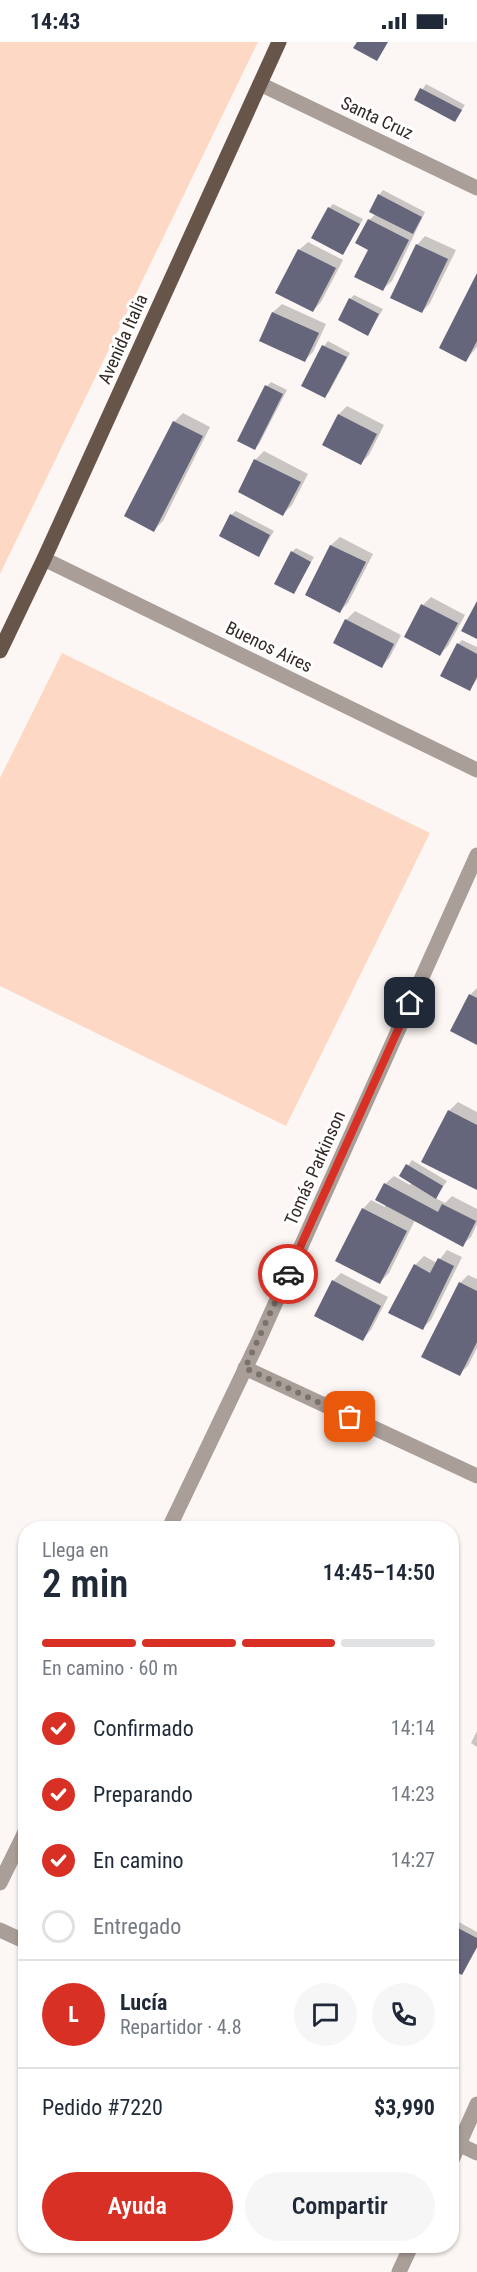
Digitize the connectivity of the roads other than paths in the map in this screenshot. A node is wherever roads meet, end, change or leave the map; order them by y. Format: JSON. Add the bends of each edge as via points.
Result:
{"nodes":[{"id":1,"x":279,"y":42,"type":"edge"},
{"id":2,"x":260,"y":84,"type":"junction"},
{"id":3,"x":477,"y":188,"type":"edge"},
{"id":4,"x":44,"y":559,"type":"junction"},
{"id":5,"x":0,"y":651,"type":"edge"},
{"id":6,"x":477,"y":771,"type":"edge"},
{"id":7,"x":477,"y":855,"type":"edge"},
{"id":8,"x":245,"y":1368,"type":"junction"},
{"id":9,"x":477,"y":1476,"type":"edge"},
{"id":10,"x":172,"y":1521,"type":"edge"},
{"id":11,"x":18,"y":1846,"type":"edge"},
{"id":12,"x":0,"y":1883,"type":"edge"},
{"id":13,"x":0,"y":1930,"type":"edge"},
{"id":14,"x":18,"y":1938,"type":"edge"},
{"id":15,"x":477,"y":2104,"type":"edge"},
{"id":16,"x":459,"y":2136,"type":"edge"},
{"id":17,"x":459,"y":2145,"type":"edge"},
{"id":18,"x":477,"y":2153,"type":"edge"},
{"id":19,"x":408,"y":2253,"type":"edge"},
{"id":20,"x":399,"y":2272,"type":"edge"}],
"edges":[{"from":1,"to":2,"type":"main road","name":"Avenida Italia"},
{"from":2,"to":3,"type":"street","name":"Santa Cruz"},
{"from":2,"to":4,"type":"main road","name":"Avenida Italia"},
{"from":4,"to":5,"type":"main road","name":"Avenida Italia"},
{"from":4,"to":6,"type":"street","name":"Buenos Aires"},
{"from":7,"to":8,"type":"street","name":"Tomás Parkinson"},
{"from":8,"to":9,"type":"street"},
{"from":8,"to":10,"type":"street","name":"Tomás Parkinson"},
{"from":11,"to":12,"type":"street"},
{"from":13,"to":14,"type":"street"},
{"from":15,"to":16,"type":"street"},
{"from":17,"to":18,"type":"street"},
{"from":19,"to":20,"type":"street"}]}
